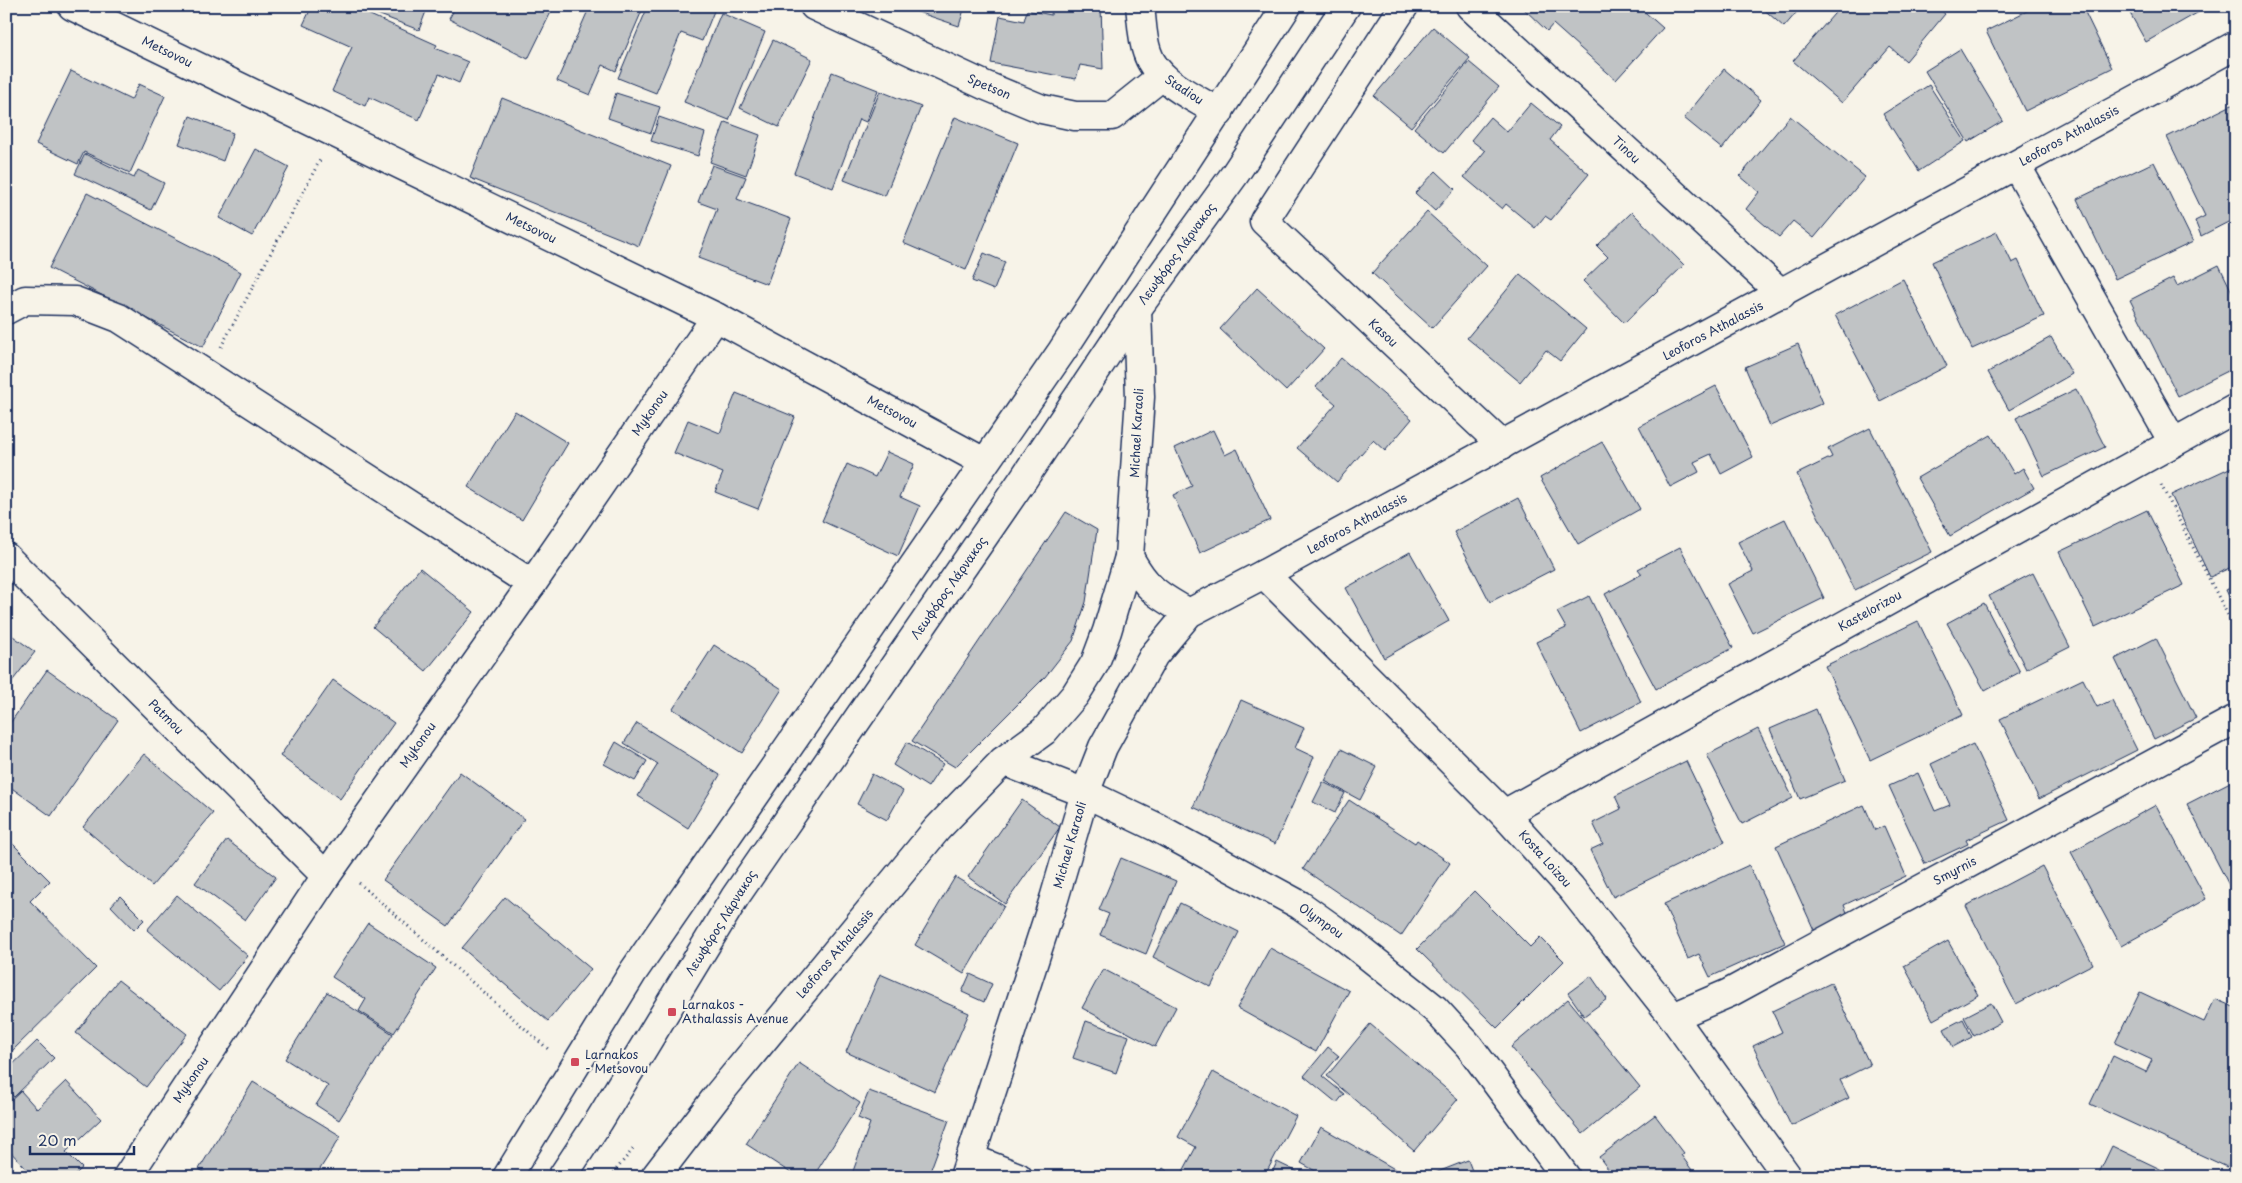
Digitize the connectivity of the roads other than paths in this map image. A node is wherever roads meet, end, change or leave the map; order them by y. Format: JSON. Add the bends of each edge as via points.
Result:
{"nodes":[{"id":1,"x":72,"y":6,"type":"edge"},
{"id":2,"x":814,"y":6,"type":"edge"},
{"id":3,"x":1140,"y":6,"type":"edge"},
{"id":4,"x":1287,"y":6,"type":"edge"},
{"id":5,"x":1346,"y":6,"type":"edge"},
{"id":6,"x":1404,"y":6,"type":"edge"},
{"id":7,"x":1470,"y":6,"type":"edge"},
{"id":8,"x":2236,"y":45,"type":"edge"},
{"id":9,"x":1162,"y":76,"type":"junction"},
{"id":10,"x":1219,"y":113,"type":"junction"},
{"id":11,"x":2016,"y":165,"type":"junction"},
{"id":12,"x":1782,"y":294,"type":"junction"},
{"id":13,"x":1137,"y":309,"type":"junction"},
{"id":14,"x":6,"y":310,"type":"edge"},
{"id":15,"x":716,"y":317,"type":"junction"},
{"id":16,"x":2236,"y":408,"type":"edge"},
{"id":17,"x":2173,"y":442,"type":"junction"},
{"id":18,"x":1502,"y":445,"type":"junction"},
{"id":19,"x":984,"y":462,"type":"junction"},
{"id":20,"x":1129,"y":556,"type":"junction"},
{"id":21,"x":6,"y":557,"type":"edge"},
{"id":22,"x":1264,"y":574,"type":"junction"},
{"id":23,"x":532,"y":584,"type":"junction"},
{"id":24,"x":1189,"y":613,"type":"junction"},
{"id":25,"x":2236,"y":719,"type":"edge"},
{"id":26,"x":1003,"y":761,"type":"junction"},
{"id":27,"x":1085,"y":793,"type":"junction"},
{"id":28,"x":1504,"y":814,"type":"junction"},
{"id":29,"x":330,"y":870,"type":"junction"},
{"id":30,"x":1673,"y":1018,"type":"junction"},
{"id":31,"x":967,"y":1167,"type":"edge"},
{"id":32,"x":126,"y":1177,"type":"edge"},
{"id":33,"x":507,"y":1177,"type":"edge"},
{"id":34,"x":562,"y":1177,"type":"edge"},
{"id":35,"x":655,"y":1177,"type":"edge"},
{"id":36,"x":1018,"y":1177,"type":"edge"},
{"id":37,"x":1566,"y":1177,"type":"edge"},
{"id":38,"x":1788,"y":1177,"type":"edge"}],
"edges":[{"from":1,"to":15,"type":"street","name":"Metsovou"},
{"from":2,"to":9,"type":"street","name":"Spetson","via":[[992,89],[1042,109],[1075,116],[1112,116]]},
{"from":3,"to":9,"type":"street","name":"Stadiou","via":[[1147,53]]},
{"from":4,"to":10,"type":"street"},
{"from":5,"to":13,"type":"street","name":"Λεωφόρος Λάρνακος","via":[[1235,174]]},
{"from":6,"to":18,"type":"street","name":"Kasou","via":[[1264,220]]},
{"from":7,"to":12,"type":"street","name":"Tinou"},
{"from":8,"to":11,"type":"street","name":"Leoforos Athalassis"},
{"from":9,"to":10,"type":"street","name":"Stadiou"},
{"from":10,"to":19,"type":"street","via":[[1062,352]]},
{"from":11,"to":12,"type":"street","name":"Leoforos Athalassis"},
{"from":11,"to":17,"type":"street"},
{"from":12,"to":18,"type":"street","name":"Leoforos Athalassis"},
{"from":13,"to":20,"type":"street","name":"Michael Karaoli","via":[[1140,397]]},
{"from":13,"to":34,"type":"street","name":"Λεωφόρος Λάρνακος","via":[[1022,482],[735,897]]},
{"from":14,"to":23,"type":"street","via":[[25,300],[75,301],[120,318]]},
{"from":15,"to":19,"type":"street","name":"Metsovou"},
{"from":15,"to":23,"type":"street","name":"Mykonou"},
{"from":16,"to":17,"type":"street","name":"Kastelorizou"},
{"from":17,"to":28,"type":"street","name":"Kastelorizou"},
{"from":18,"to":22,"type":"street","name":"Leoforos Athalassis"},
{"from":19,"to":33,"type":"street","via":[[633,972]]},
{"from":20,"to":24,"type":"street","via":[[1142,581]]},
{"from":20,"to":26,"type":"street","name":"Michael Karaoli","via":[[1107,631],[1075,696],[1044,731]]},
{"from":21,"to":29,"type":"street","name":"Patmou"},
{"from":22,"to":24,"type":"street","name":"Leoforos Athalassis"},
{"from":22,"to":28,"type":"street","name":"Kosta Loizou"},
{"from":23,"to":29,"type":"street","name":"Mykonou"},
{"from":24,"to":27,"type":"street","name":"Michael Karaoli","via":[[1154,655],[1103,747]]},
{"from":25,"to":30,"type":"street","name":"Smyrnis","via":[[1738,988]]},
{"from":26,"to":27,"type":"street","name":"Olympou"},
{"from":26,"to":35,"type":"street","name":"Leoforos Athalassis","via":[[937,830],[718,1095]]},
{"from":27,"to":31,"type":"street","name":"Michael Karaoli"},
{"from":27,"to":37,"type":"street","name":"Olympou","via":[[1156,827],[1300,905],[1397,977],[1435,1009],[1469,1046]]},
{"from":28,"to":30,"type":"street","name":"Kosta Loizou","via":[[1572,888]]},
{"from":29,"to":32,"type":"street","name":"Mykonou"},
{"from":30,"to":38,"type":"street","name":"Kosta Loizou"},
{"from":31,"to":36,"type":"street"}]}
